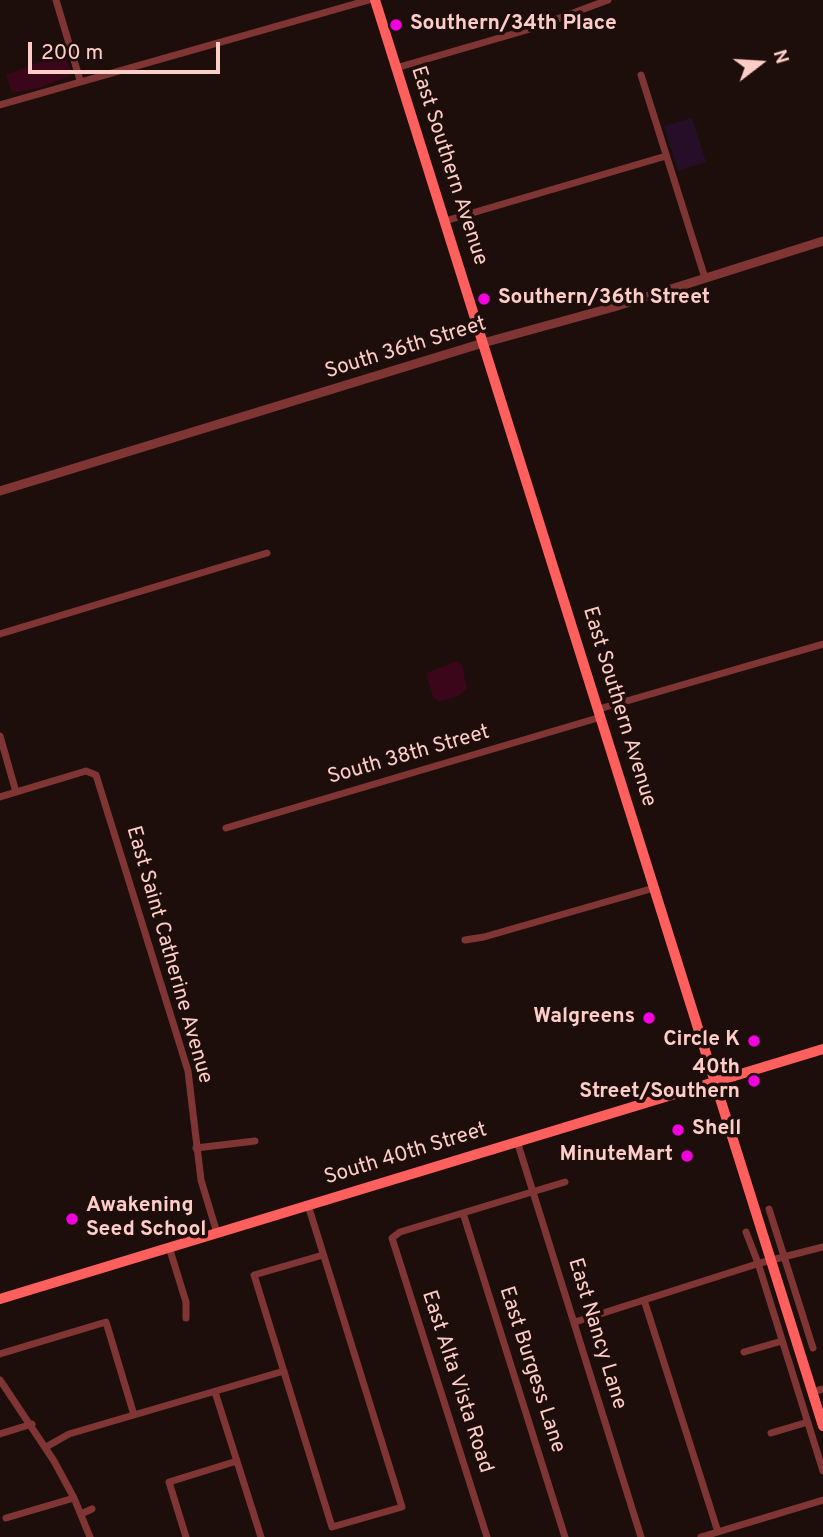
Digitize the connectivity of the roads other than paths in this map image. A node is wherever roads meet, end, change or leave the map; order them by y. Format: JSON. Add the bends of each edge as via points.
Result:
{"nodes":[{"id":1,"x":56,"y":0,"type":"edge"},
{"id":2,"x":369,"y":0,"type":"edge"},
{"id":3,"x":375,"y":0,"type":"edge"},
{"id":4,"x":608,"y":0,"type":"edge"},
{"id":5,"x":396,"y":68,"type":"junction"},
{"id":6,"x":641,"y":75,"type":"dead end"},
{"id":7,"x":80,"y":80,"type":"junction"},
{"id":8,"x":0,"y":105,"type":"edge"},
{"id":9,"x":666,"y":156,"type":"junction"},
{"id":10,"x":445,"y":221,"type":"junction"},
{"id":11,"x":823,"y":241,"type":"edge"},
{"id":12,"x":705,"y":278,"type":"junction"},
{"id":13,"x":483,"y":344,"type":"junction"},
{"id":14,"x":0,"y":491,"type":"edge"},
{"id":15,"x":267,"y":553,"type":"dead end"},
{"id":16,"x":0,"y":634,"type":"edge"},
{"id":17,"x":823,"y":645,"type":"edge"},
{"id":18,"x":600,"y":713,"type":"junction"},
{"id":19,"x":0,"y":736,"type":"edge"},
{"id":20,"x":16,"y":792,"type":"junction"},
{"id":21,"x":0,"y":797,"type":"edge"},
{"id":22,"x":226,"y":828,"type":"dead end"},
{"id":23,"x":654,"y":888,"type":"junction"},
{"id":24,"x":465,"y":940,"type":"dead end"},
{"id":25,"x":823,"y":1049,"type":"edge"},
{"id":26,"x":714,"y":1081,"type":"junction"},
{"id":27,"x":255,"y":1140,"type":"dead end"},
{"id":28,"x":517,"y":1141,"type":"junction"},
{"id":29,"x":196,"y":1148,"type":"junction"},
{"id":30,"x":565,"y":1182,"type":"dead end"},
{"id":31,"x":533,"y":1192,"type":"junction"},
{"id":32,"x":308,"y":1205,"type":"junction"},
{"id":33,"x":769,"y":1209,"type":"dead end"},
{"id":34,"x":463,"y":1213,"type":"junction"},
{"id":35,"x":746,"y":1232,"type":"dead end"},
{"id":36,"x":217,"y":1233,"type":"junction"},
{"id":37,"x":169,"y":1247,"type":"junction"},
{"id":38,"x":823,"y":1247,"type":"edge"},
{"id":39,"x":323,"y":1255,"type":"junction"},
{"id":40,"x":784,"y":1256,"type":"junction"},
{"id":41,"x":770,"y":1260,"type":"junction"},
{"id":42,"x":758,"y":1264,"type":"junction"},
{"id":43,"x":0,"y":1299,"type":"edge"},
{"id":44,"x":644,"y":1300,"type":"junction"},
{"id":45,"x":186,"y":1318,"type":"dead end"},
{"id":46,"x":575,"y":1322,"type":"junction"},
{"id":47,"x":782,"y":1341,"type":"junction"},
{"id":48,"x":813,"y":1348,"type":"dead end"},
{"id":49,"x":744,"y":1352,"type":"dead end"},
{"id":50,"x":0,"y":1354,"type":"edge"},
{"id":51,"x":284,"y":1371,"type":"junction"},
{"id":52,"x":0,"y":1380,"type":"edge"},
{"id":53,"x":818,"y":1390,"type":"edge"},
{"id":54,"x":215,"y":1392,"type":"junction"},
{"id":55,"x":134,"y":1415,"type":"junction"},
{"id":56,"x":808,"y":1422,"type":"junction"},
{"id":57,"x":32,"y":1424,"type":"junction"},
{"id":58,"x":823,"y":1426,"type":"edge"},
{"id":59,"x":771,"y":1433,"type":"dead end"},
{"id":60,"x":0,"y":1434,"type":"edge"},
{"id":61,"x":46,"y":1447,"type":"junction"},
{"id":62,"x":237,"y":1461,"type":"junction"},
{"id":63,"x":823,"y":1471,"type":"edge"},
{"id":64,"x":74,"y":1498,"type":"junction"},
{"id":65,"x":823,"y":1500,"type":"edge"},
{"id":66,"x":92,"y":1510,"type":"dead end"},
{"id":67,"x":81,"y":1514,"type":"junction"},
{"id":68,"x":6,"y":1518,"type":"dead end"},
{"id":69,"x":718,"y":1532,"type":"junction"},
{"id":70,"x":90,"y":1537,"type":"edge"},
{"id":71,"x":186,"y":1537,"type":"edge"},
{"id":72,"x":261,"y":1537,"type":"edge"},
{"id":73,"x":487,"y":1537,"type":"edge"},
{"id":74,"x":565,"y":1537,"type":"edge"},
{"id":75,"x":641,"y":1537,"type":"edge"},
{"id":76,"x":701,"y":1537,"type":"edge"}],
"edges":[{"from":1,"to":7,"type":"street"},
{"from":2,"to":7,"type":"street"},
{"from":3,"to":5,"type":"main road","name":"East Southern Avenue"},
{"from":4,"to":5,"type":"street","via":[[530,29]]},
{"from":5,"to":10,"type":"main road","name":"East Southern Avenue"},
{"from":6,"to":9,"type":"street"},
{"from":7,"to":8,"type":"street"},
{"from":9,"to":10,"type":"street"},
{"from":9,"to":12,"type":"street"},
{"from":10,"to":13,"type":"main road","name":"East Southern Avenue"},
{"from":11,"to":12,"type":"street","name":"South 36th Street"},
{"from":12,"to":13,"type":"street","name":"South 36th Street"},
{"from":13,"to":14,"type":"street","name":"South 36th Street"},
{"from":13,"to":18,"type":"main road","name":"East Southern Avenue"},
{"from":15,"to":16,"type":"street"},
{"from":17,"to":18,"type":"street","name":"South 38th Street"},
{"from":18,"to":22,"type":"street","name":"South 38th Street"},
{"from":18,"to":23,"type":"main road","name":"East Southern Avenue"},
{"from":19,"to":20,"type":"street"},
{"from":20,"to":21,"type":"street"},
{"from":20,"to":29,"type":"street","name":"East Saint Catherine Avenue","via":[[86,771],[96,775],[188,1071]]},
{"from":23,"to":24,"type":"street"},
{"from":23,"to":26,"type":"main road","name":"East Southern Avenue"},
{"from":25,"to":26,"type":"main road","name":"South 40th Street"},
{"from":26,"to":28,"type":"main road","name":"South 40th Street"},
{"from":26,"to":41,"type":"main road","name":"East Southern Avenue"},
{"from":27,"to":29,"type":"street"},
{"from":28,"to":31,"type":"street","name":"East Nancy Lane"},
{"from":28,"to":32,"type":"main road","name":"South 40th Street"},
{"from":29,"to":36,"type":"street","name":"East Saint Catherine Avenue"},
{"from":30,"to":31,"type":"street"},
{"from":31,"to":34,"type":"street"},
{"from":31,"to":46,"type":"street","name":"East Nancy Lane"},
{"from":32,"to":36,"type":"main road","name":"South 40th Street"},
{"from":32,"to":39,"type":"street"},
{"from":33,"to":40,"type":"street"},
{"from":34,"to":73,"type":"street","name":"East Alta Vista Road","via":[[392,1238]]},
{"from":34,"to":74,"type":"street","name":"East Burgess Lane"},
{"from":35,"to":42,"type":"street"},
{"from":36,"to":37,"type":"main road","name":"South 40th Street"},
{"from":37,"to":43,"type":"main road","name":"South 40th Street"},
{"from":37,"to":45,"type":"street","via":[[187,1302]]},
{"from":38,"to":40,"type":"street"},
{"from":39,"to":51,"type":"street","via":[[254,1275]]},
{"from":39,"to":51,"type":"street","via":[[402,1507],[332,1527]]},
{"from":40,"to":41,"type":"street"},
{"from":40,"to":48,"type":"street"},
{"from":41,"to":42,"type":"street"},
{"from":41,"to":53,"type":"main road","name":"East Southern Avenue"},
{"from":42,"to":44,"type":"street"},
{"from":42,"to":47,"type":"street"},
{"from":44,"to":46,"type":"street"},
{"from":44,"to":69,"type":"street"},
{"from":46,"to":75,"type":"street","name":"East Nancy Lane"},
{"from":47,"to":49,"type":"street"},
{"from":47,"to":56,"type":"street"},
{"from":50,"to":55,"type":"street","via":[[106,1322]]},
{"from":51,"to":54,"type":"street"},
{"from":52,"to":57,"type":"street"},
{"from":53,"to":58,"type":"main road","name":"East Southern Avenue"},
{"from":54,"to":55,"type":"street"},
{"from":54,"to":62,"type":"street"},
{"from":55,"to":61,"type":"street","via":[[69,1434]]},
{"from":56,"to":59,"type":"street"},
{"from":56,"to":63,"type":"street"},
{"from":57,"to":60,"type":"street"},
{"from":57,"to":61,"type":"street"},
{"from":61,"to":64,"type":"street"},
{"from":62,"to":71,"type":"street","via":[[169,1482]]},
{"from":62,"to":72,"type":"street"},
{"from":64,"to":67,"type":"street"},
{"from":64,"to":68,"type":"street"},
{"from":65,"to":69,"type":"street"},
{"from":66,"to":67,"type":"street"},
{"from":67,"to":70,"type":"street"},
{"from":69,"to":76,"type":"street"}]}
